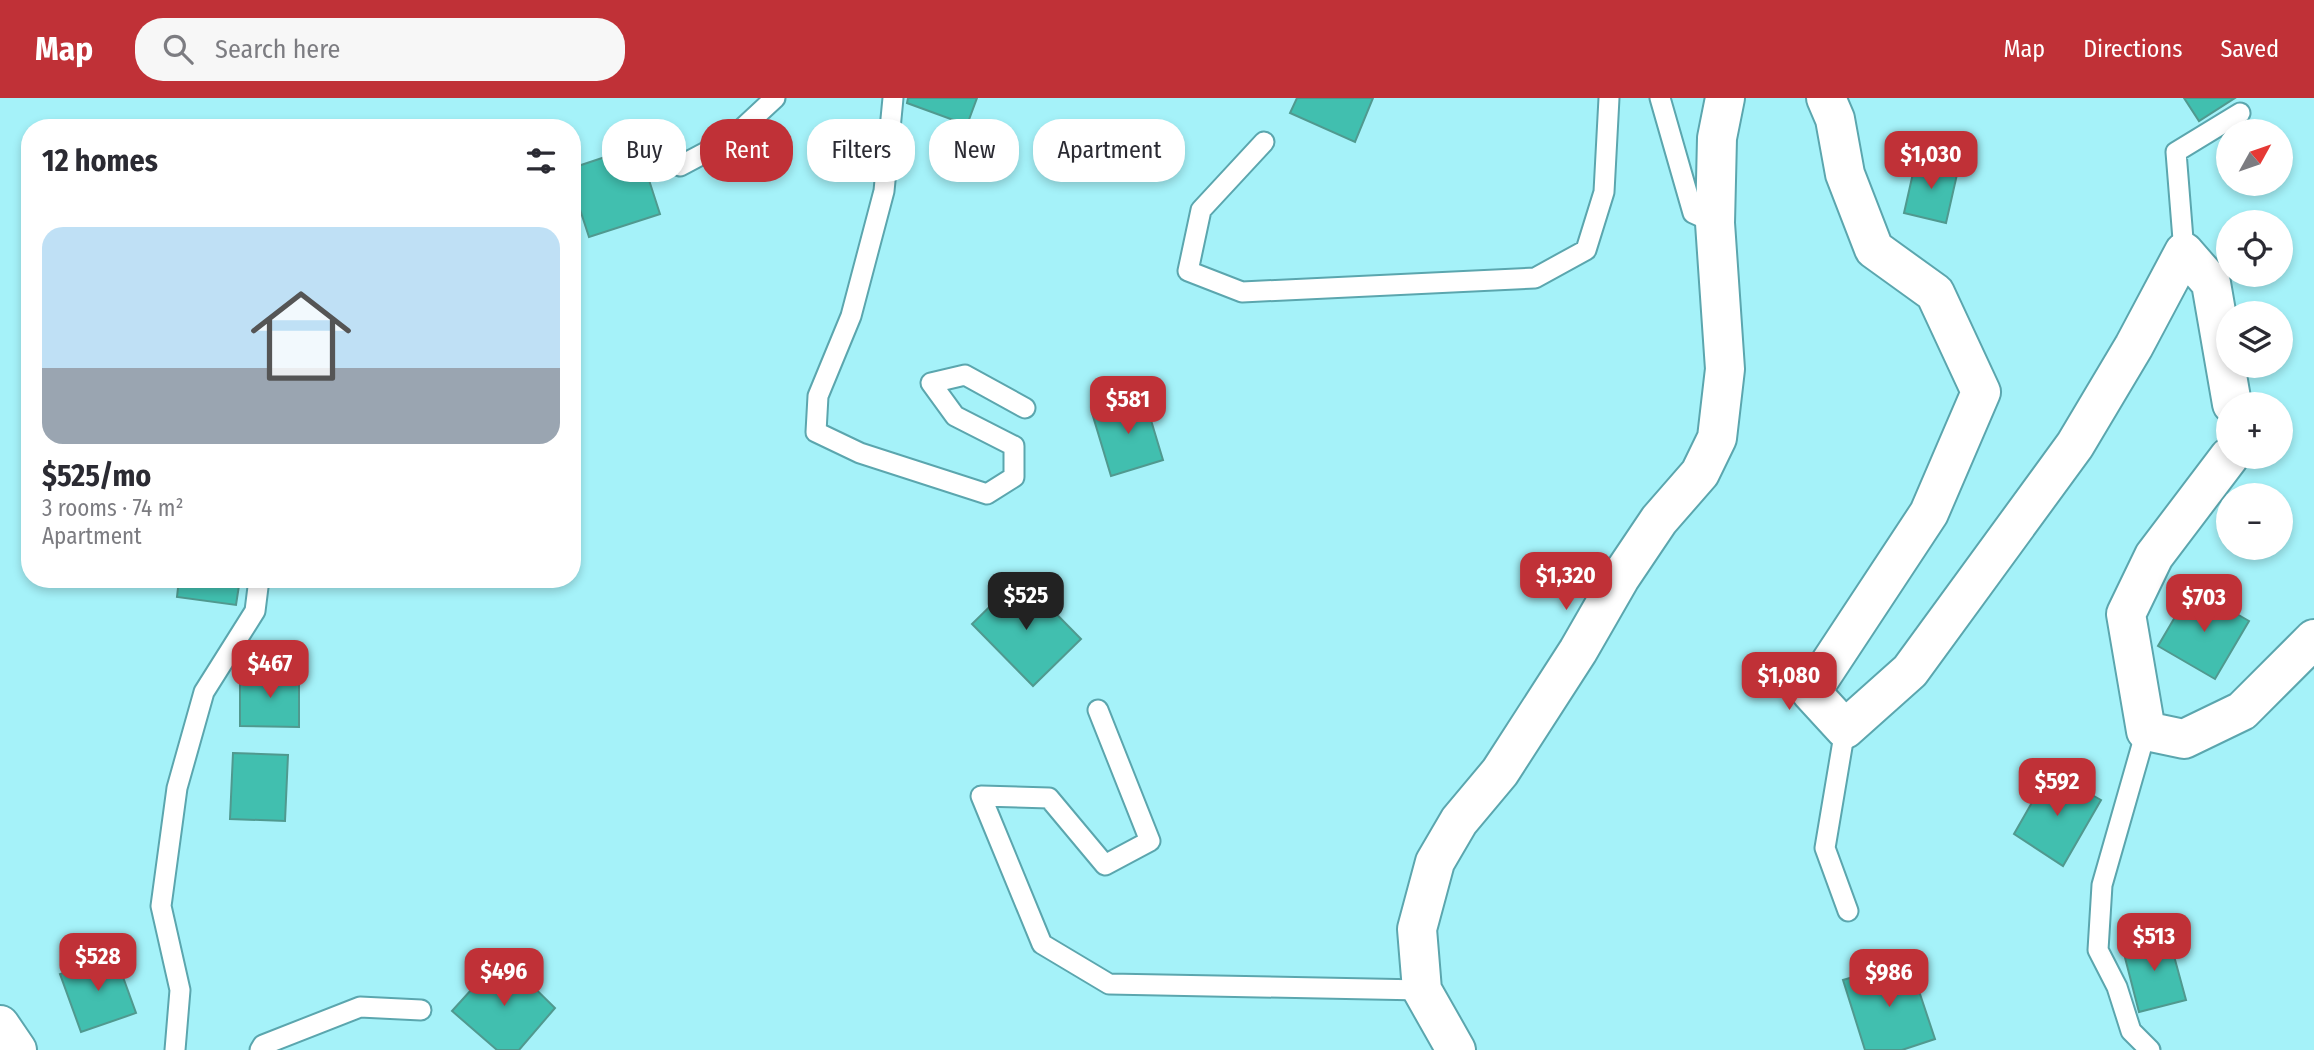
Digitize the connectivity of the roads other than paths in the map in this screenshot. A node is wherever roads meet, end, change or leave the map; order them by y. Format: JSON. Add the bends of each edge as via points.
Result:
{"nodes":[{"id":1,"x":775,"y":98,"type":"edge"},
{"id":2,"x":894,"y":98,"type":"edge"},
{"id":3,"x":1609,"y":98,"type":"edge"},
{"id":4,"x":1660,"y":98,"type":"edge"},
{"id":5,"x":1725,"y":98,"type":"edge"},
{"id":6,"x":1826,"y":98,"type":"edge"},
{"id":7,"x":2240,"y":113,"type":"dead end"},
{"id":8,"x":1264,"y":142,"type":"dead end"},
{"id":9,"x":686,"y":163,"type":"edge"},
{"id":10,"x":1715,"y":223,"type":"junction"},
{"id":11,"x":2184,"y":252,"type":"junction"},
{"id":12,"x":2230,"y":392,"type":"edge"},
{"id":13,"x":1025,"y":408,"type":"dead end"},
{"id":14,"x":2220,"y":469,"type":"edge"},
{"id":15,"x":258,"y":588,"type":"edge"},
{"id":16,"x":2314,"y":639,"type":"edge"},
{"id":17,"x":1098,"y":710,"type":"dead end"},
{"id":18,"x":1845,"y":729,"type":"junction"},
{"id":19,"x":2147,"y":731,"type":"junction"},
{"id":20,"x":1848,"y":911,"type":"dead end"},
{"id":21,"x":1422,"y":990,"type":"junction"},
{"id":22,"x":421,"y":1010,"type":"dead end"},
{"id":23,"x":0,"y":1024,"type":"edge"},
{"id":24,"x":17,"y":1050,"type":"edge"},
{"id":25,"x":175,"y":1050,"type":"edge"},
{"id":26,"x":260,"y":1050,"type":"edge"},
{"id":27,"x":1456,"y":1050,"type":"edge"},
{"id":28,"x":2150,"y":1050,"type":"edge"}],
"edges":[{"from":1,"to":9,"type":"lane","via":[[731,139]]},
{"from":2,"to":13,"type":"lane","via":[[884,191],[851,316],[818,396],[816,432],[860,453],[987,494],[1014,477],[1014,446],[955,416],[931,383],[965,375]]},
{"from":3,"to":8,"type":"lane","via":[[1604,192],[1586,250],[1535,278],[1242,292],[1188,271],[1201,210]]},
{"from":4,"to":10,"type":"lane","via":[[1693,213]]},
{"from":5,"to":10,"type":"street","via":[[1717,138]]},
{"from":6,"to":18,"type":"street","via":[[1835,119],[1844,174],[1874,249],[1935,293],[1981,392],[1929,513],[1811,692]]},
{"from":7,"to":11,"type":"lane","via":[[2176,152]]},
{"from":10,"to":21,"type":"street","via":[[1725,369],[1717,438],[1700,472],[1659,520],[1500,772],[1459,821],[1435,862],[1417,929]]},
{"from":11,"to":12,"type":"street","via":[[2211,283]]},
{"from":11,"to":18,"type":"street","via":[[2075,445],[1910,671]]},
{"from":14,"to":19,"type":"street","via":[[2154,556],[2126,614]]},
{"from":15,"to":25,"type":"lane","via":[[256,611],[204,692],[177,788],[161,906],[180,990]]},
{"from":16,"to":19,"type":"street","via":[[2242,711],[2184,739]]},
{"from":17,"to":21,"type":"lane","via":[[1150,841],[1105,865],[1049,797],[981,796],[1042,944],[1109,984]]},
{"from":18,"to":20,"type":"lane","via":[[1825,848]]},
{"from":19,"to":28,"type":"lane","via":[[2102,885],[2098,950],[2117,987],[2130,1031]]},
{"from":21,"to":27,"type":"street"},
{"from":22,"to":26,"type":"lane","via":[[360,1007]]},
{"from":23,"to":24,"type":"street"}]}
